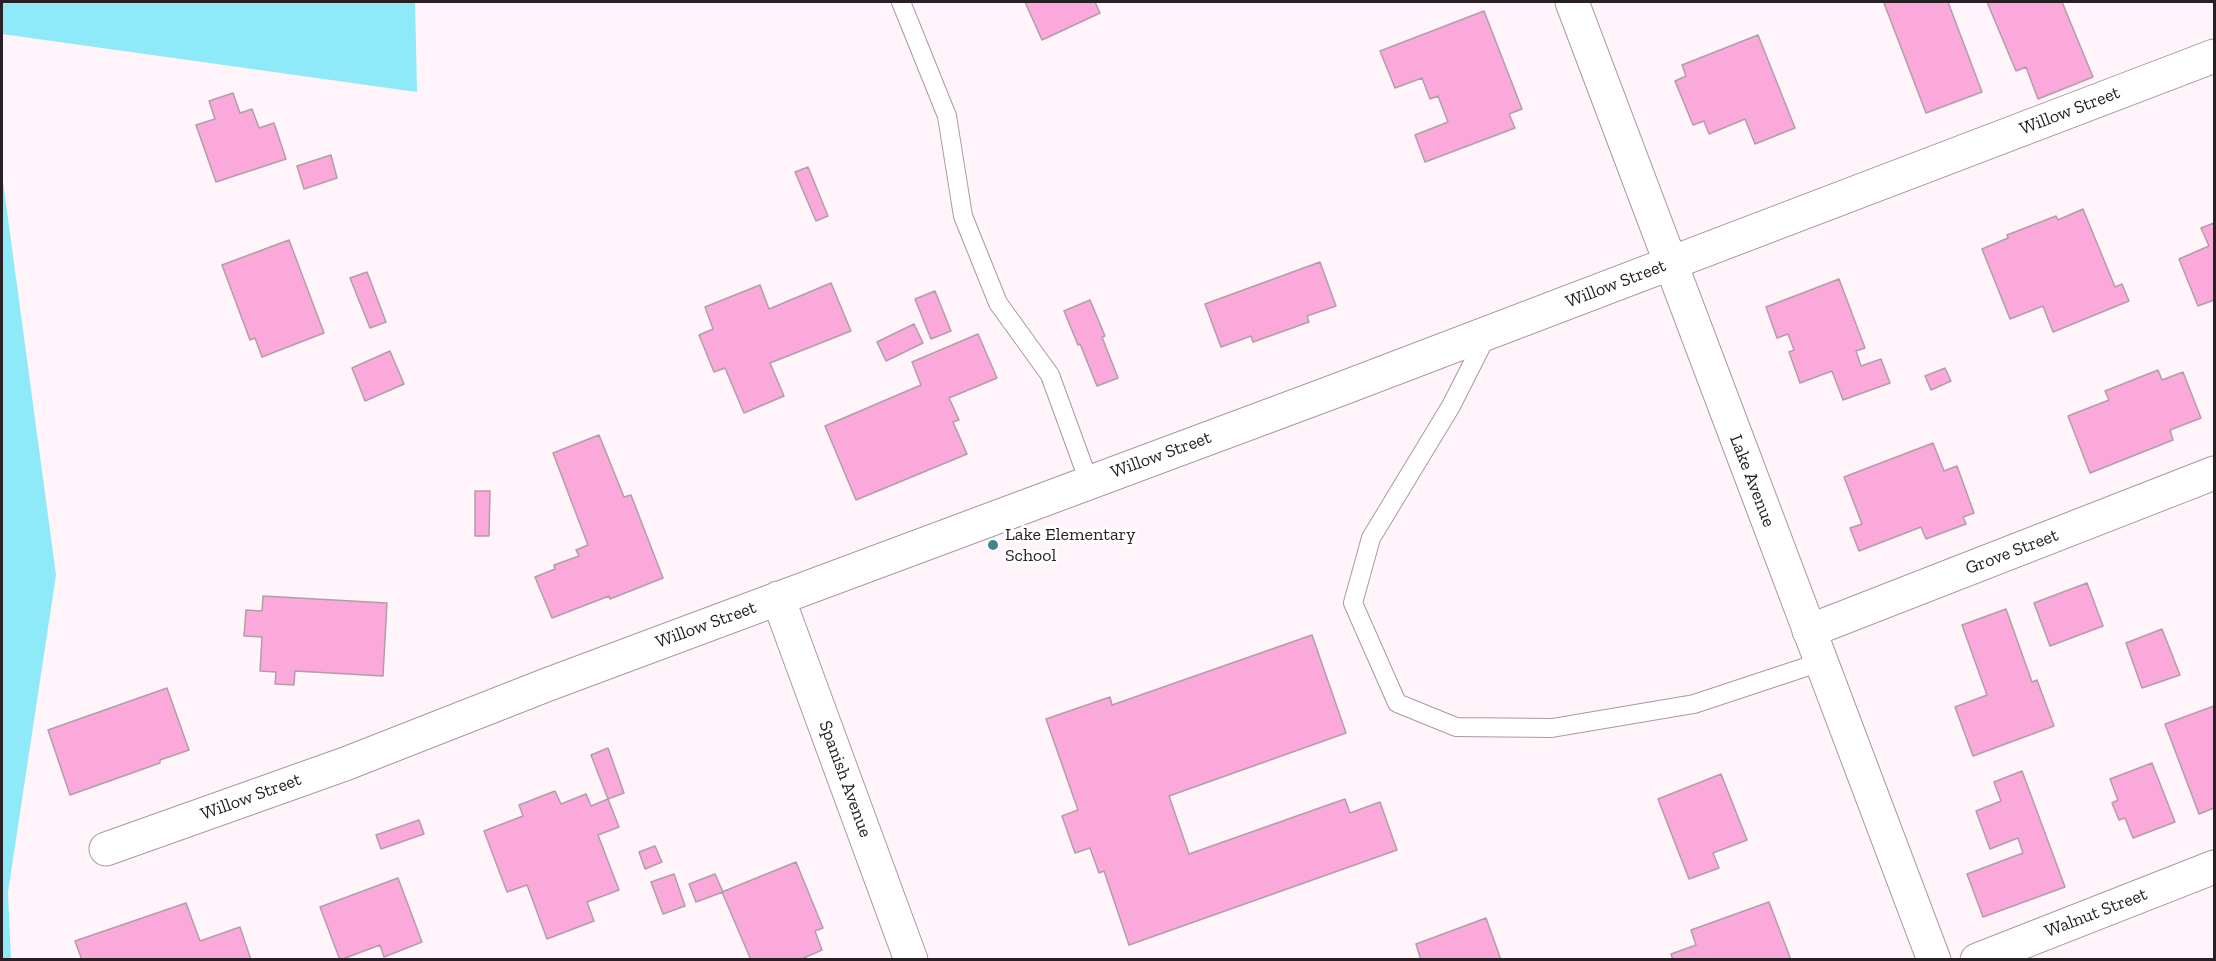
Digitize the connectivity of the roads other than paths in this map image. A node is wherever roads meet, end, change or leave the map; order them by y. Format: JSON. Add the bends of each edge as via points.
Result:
{"nodes":[{"id":1,"x":902,"y":2,"type":"edge"},
{"id":2,"x":1572,"y":2,"type":"edge"},
{"id":3,"x":2214,"y":56,"type":"edge"},
{"id":4,"x":1670,"y":263,"type":"junction"},
{"id":5,"x":1489,"y":332,"type":"junction"},
{"id":6,"x":2214,"y":474,"type":"edge"},
{"id":7,"x":1089,"y":482,"type":"junction"},
{"id":8,"x":778,"y":598,"type":"junction"},
{"id":9,"x":1809,"y":631,"type":"junction"},
{"id":10,"x":1821,"y":662,"type":"junction"},
{"id":11,"x":106,"y":849,"type":"dead end"},
{"id":12,"x":2214,"y":867,"type":"edge"},
{"id":13,"x":911,"y":960,"type":"edge"},
{"id":14,"x":1934,"y":960,"type":"edge"},
{"id":15,"x":1977,"y":960,"type":"edge"}],
"edges":[{"from":1,"to":7,"type":"lane","via":[[947,116],[963,216],[998,303],[1050,375]]},
{"from":2,"to":4,"type":"street","name":"Lake Avenue"},
{"from":3,"to":4,"type":"street","name":"Willow Street"},
{"from":4,"to":5,"type":"street","name":"Willow Street"},
{"from":4,"to":9,"type":"street","name":"Lake Avenue"},
{"from":5,"to":7,"type":"street","name":"Willow Street"},
{"from":5,"to":10,"type":"lane","via":[[1451,406],[1371,538],[1353,603],[1397,703],[1456,727],[1552,728],[1694,704]]},
{"from":6,"to":9,"type":"street","name":"Grove Street"},
{"from":7,"to":8,"type":"street","name":"Willow Street"},
{"from":8,"to":11,"type":"street","name":"Willow Street","via":[[345,764]]},
{"from":8,"to":13,"type":"street","name":"Spanish Avenue"},
{"from":9,"to":10,"type":"street","name":"Lake Avenue"},
{"from":10,"to":14,"type":"street","name":"Lake Avenue"},
{"from":12,"to":15,"type":"street","name":"Walnut Street"}]}
